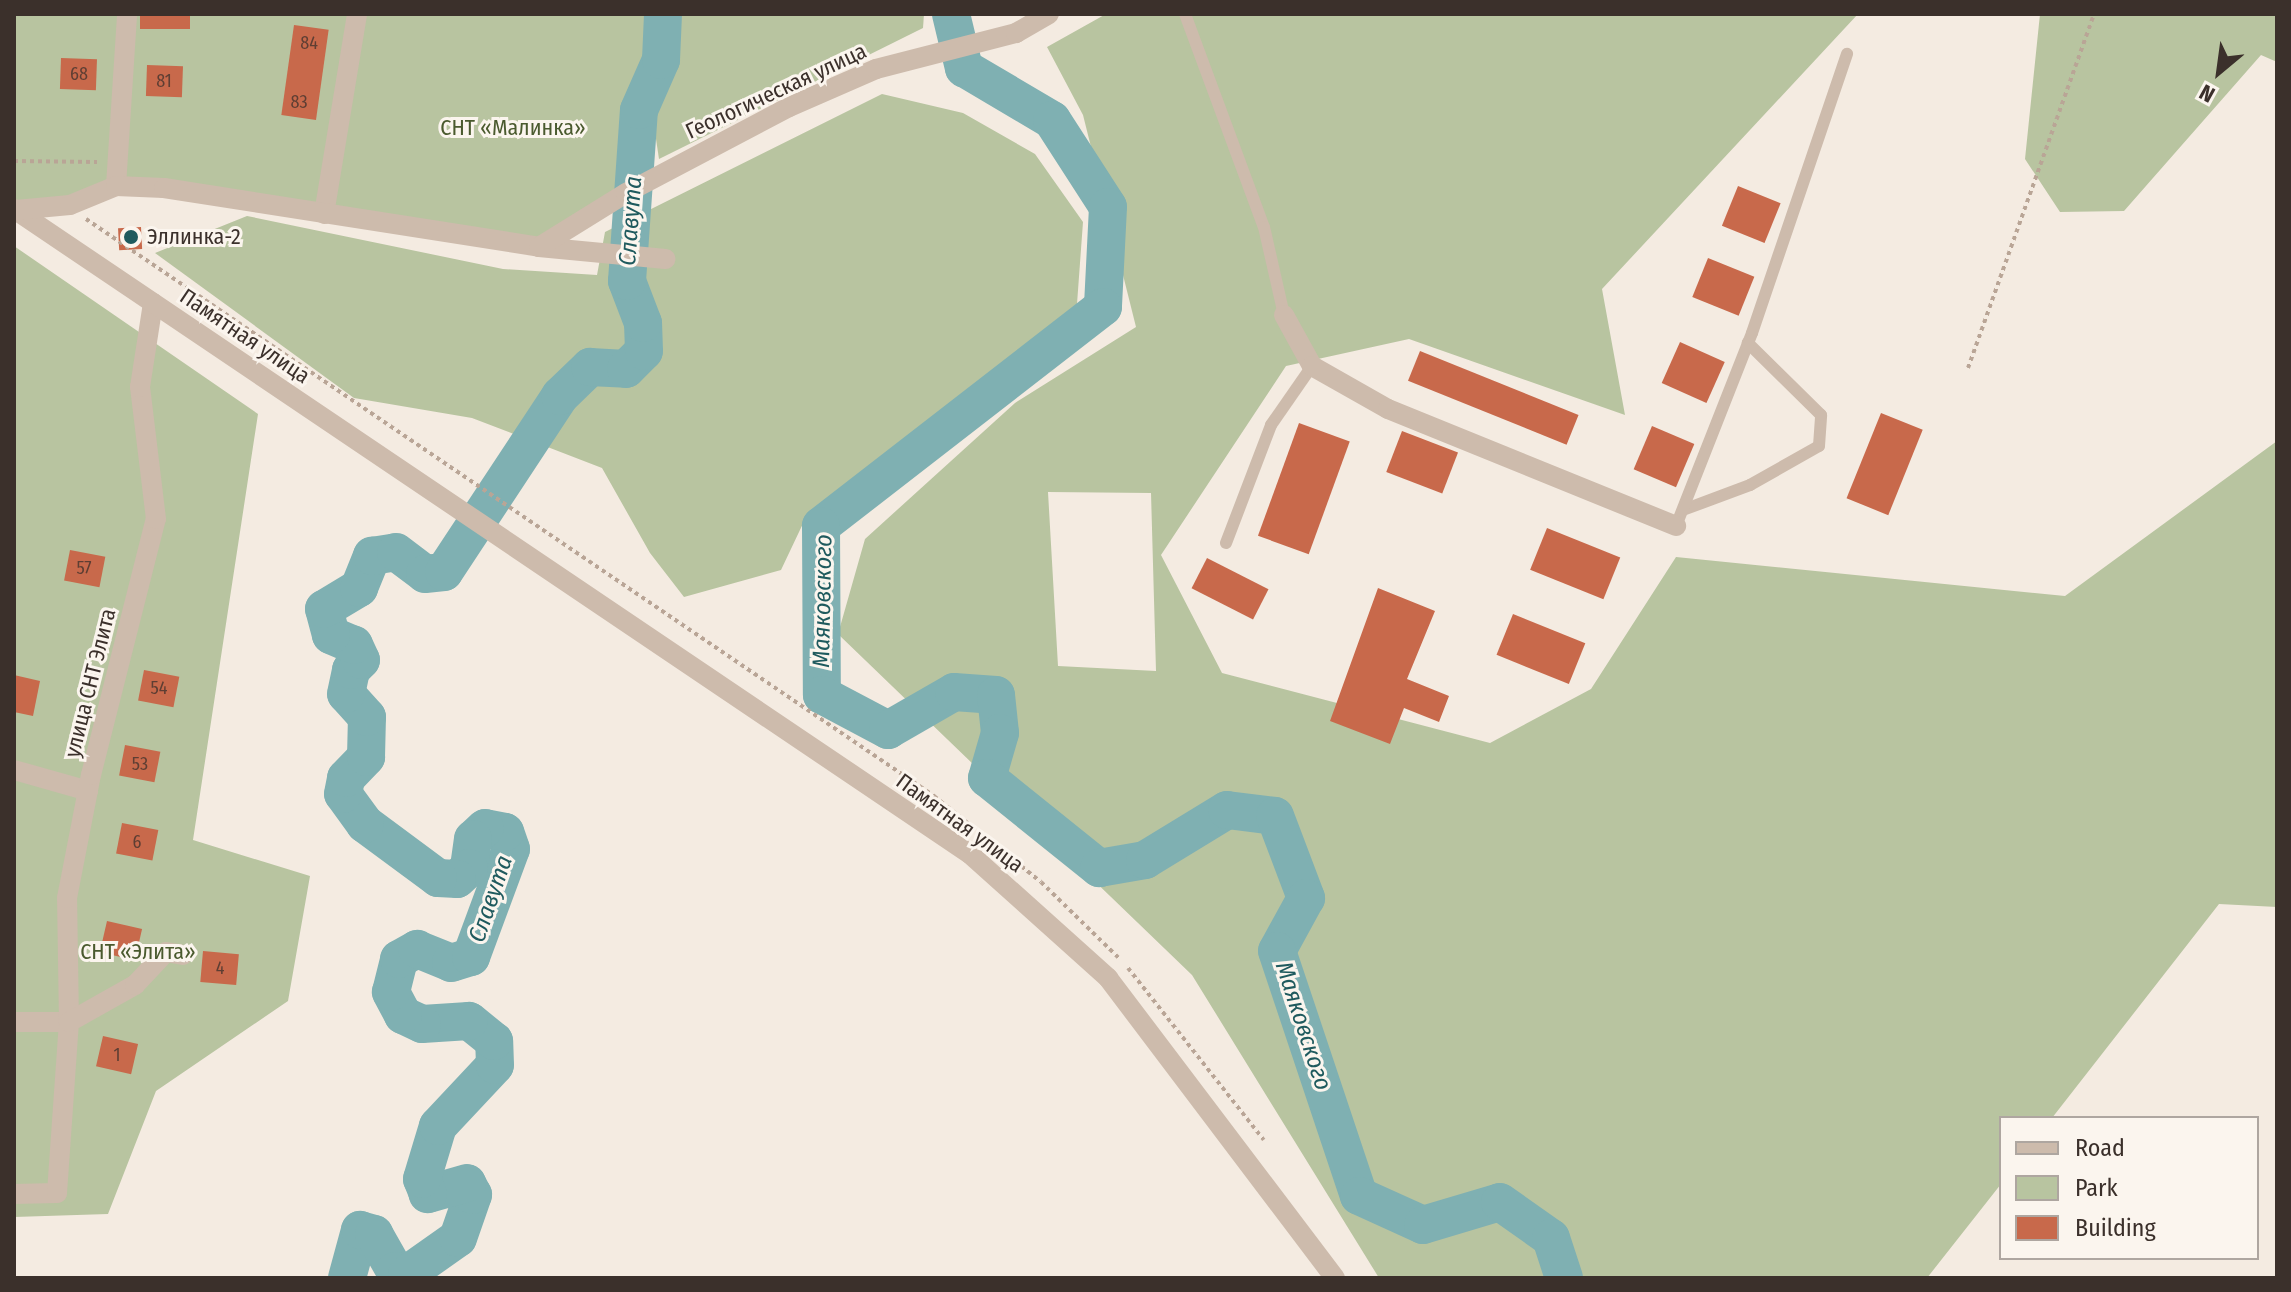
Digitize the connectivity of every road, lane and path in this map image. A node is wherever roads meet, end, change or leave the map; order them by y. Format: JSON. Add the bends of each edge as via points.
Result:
{"nodes":[{"id":1,"x":127,"y":14,"type":"edge"},
{"id":2,"x":357,"y":14,"type":"edge"},
{"id":3,"x":1049,"y":14,"type":"edge"},
{"id":4,"x":1185,"y":14,"type":"edge"},
{"id":5,"x":2094,"y":14,"type":"edge"},
{"id":6,"x":1847,"y":54,"type":"dead end"},
{"id":7,"x":14,"y":161,"type":"edge"},
{"id":8,"x":104,"y":162,"type":"dead end"},
{"id":9,"x":116,"y":186,"type":"junction"},
{"id":10,"x":85,"y":209,"type":"dead end"},
{"id":11,"x":15,"y":210,"type":"edge"},
{"id":12,"x":324,"y":214,"type":"junction"},
{"id":13,"x":539,"y":247,"type":"junction"},
{"id":14,"x":665,"y":259,"type":"dead end"},
{"id":15,"x":153,"y":303,"type":"junction"},
{"id":16,"x":1284,"y":315,"type":"joint"},
{"id":17,"x":1748,"y":343,"type":"junction"},
{"id":18,"x":1312,"y":366,"type":"junction"},
{"id":19,"x":1968,"y":368,"type":"dead end"},
{"id":20,"x":1679,"y":518,"type":"junction"},
{"id":21,"x":1226,"y":543,"type":"dead end"},
{"id":22,"x":14,"y":770,"type":"edge"},
{"id":23,"x":88,"y":791,"type":"junction"},
{"id":24,"x":183,"y":955,"type":"dead end"},
{"id":25,"x":14,"y":1022,"type":"edge"},
{"id":26,"x":69,"y":1022,"type":"junction"},
{"id":27,"x":1264,"y":1140,"type":"dead end"},
{"id":28,"x":14,"y":1194,"type":"edge"},
{"id":29,"x":1335,"y":1278,"type":"edge"}],
"edges":[{"from":1,"to":9,"type":"street"},
{"from":2,"to":12,"type":"street"},
{"from":3,"to":13,"type":"street","name":"Геологическая улица","via":[[1016,33],[876,69],[684,161]]},
{"from":4,"to":16,"type":"lane","via":[[1264,227]]},
{"from":5,"to":19,"type":"path"},
{"from":6,"to":17,"type":"lane"},
{"from":7,"to":8,"type":"path"},
{"from":9,"to":11,"type":"street","via":[[70,205]]},
{"from":9,"to":12,"type":"street"},
{"from":10,"to":27,"type":"path","via":[[91,227],[560,540],[989,837],[1138,978]]},
{"from":11,"to":15,"type":"street","name":"Памятная улица"},
{"from":12,"to":13,"type":"street"},
{"from":13,"to":14,"type":"street"},
{"from":15,"to":23,"type":"street","name":"улица СНТ Элита","via":[[140,387],[156,519]]},
{"from":15,"to":29,"type":"street","name":"Памятная улица","via":[[970,854],[1108,978]]},
{"from":16,"to":18,"type":"street"},
{"from":17,"to":20,"type":"lane"},
{"from":17,"to":20,"type":"lane","via":[[1821,415],[1819,446]]},
{"from":18,"to":20,"type":"street","via":[[1388,409]]},
{"from":18,"to":21,"type":"lane","via":[[1271,425]]},
{"from":22,"to":23,"type":"street"},
{"from":23,"to":26,"type":"street","name":"улица СНТ Элита","via":[[67,898]]},
{"from":24,"to":26,"type":"street","via":[[166,952],[135,985]]},
{"from":25,"to":26,"type":"street"},
{"from":26,"to":28,"type":"street","name":"улица СНТ Элита","via":[[57,1193]]}]}
